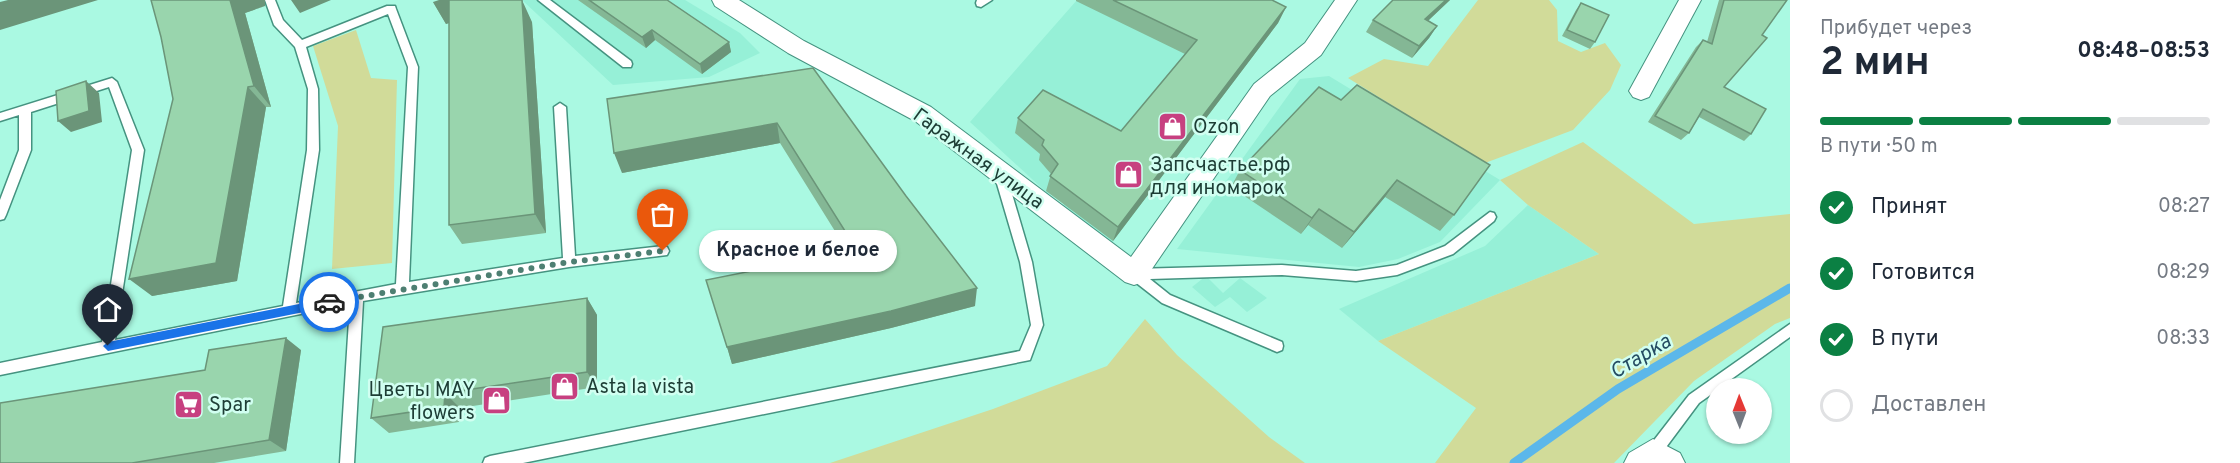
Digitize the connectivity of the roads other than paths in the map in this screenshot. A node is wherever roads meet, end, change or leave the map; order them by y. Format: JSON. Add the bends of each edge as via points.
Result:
{"nodes":[{"id":1,"x":270,"y":0,"type":"edge"},
{"id":2,"x":543,"y":0,"type":"edge"},
{"id":3,"x":723,"y":0,"type":"edge"},
{"id":4,"x":1346,"y":0,"type":"edge"},
{"id":5,"x":1690,"y":0,"type":"edge"},
{"id":6,"x":300,"y":45,"type":"junction"},
{"id":7,"x":627,"y":64,"type":"dead end"},
{"id":8,"x":1641,"y":91,"type":"dead end"},
{"id":9,"x":560,"y":107,"type":"dead end"},
{"id":10,"x":25,"y":110,"type":"junction"},
{"id":11,"x":0,"y":117,"type":"edge"},
{"id":12,"x":1000,"y":172,"type":"junction"},
{"id":13,"x":0,"y":215,"type":"edge"},
{"id":14,"x":1490,"y":217,"type":"dead end"},
{"id":15,"x":663,"y":251,"type":"dead end"},
{"id":16,"x":569,"y":262,"type":"junction"},
{"id":17,"x":1134,"y":274,"type":"junction"},
{"id":18,"x":402,"y":288,"type":"junction"},
{"id":19,"x":357,"y":297,"type":"junction"},
{"id":20,"x":289,"y":310,"type":"junction"},
{"id":21,"x":1790,"y":330,"type":"edge"},
{"id":22,"x":108,"y":346,"type":"junction"},
{"id":23,"x":1277,"y":346,"type":"dead end"},
{"id":24,"x":0,"y":369,"type":"edge"},
{"id":25,"x":1654,"y":460,"type":"edge"},
{"id":26,"x":347,"y":463,"type":"edge"},
{"id":27,"x":490,"y":463,"type":"edge"}],
"edges":[{"from":1,"to":6,"type":"lane","via":[[278,22]]},
{"from":2,"to":7,"type":"lane"},
{"from":3,"to":12,"type":"street","name":"Гаражная улица","via":[[796,47],[923,114]]},
{"from":4,"to":17,"type":"street","via":[[1313,48],[1262,90]]},
{"from":5,"to":8,"type":"street"},
{"from":6,"to":18,"type":"lane","via":[[391,9],[413,67]]},
{"from":6,"to":20,"type":"lane","via":[[314,89],[313,150]]},
{"from":9,"to":16,"type":"lane"},
{"from":10,"to":11,"type":"lane"},
{"from":10,"to":13,"type":"lane","via":[[25,150]]},
{"from":10,"to":22,"type":"lane","via":[[112,82],[138,150]]},
{"from":12,"to":17,"type":"street","name":"Гаражная улица"},
{"from":12,"to":27,"type":"lane","via":[[1026,262],[1037,325],[1025,356]]},
{"from":14,"to":17,"type":"lane","via":[[1449,250],[1397,270],[1356,276],[1281,270]]},
{"from":15,"to":16,"type":"lane"},
{"from":16,"to":18,"type":"lane"},
{"from":17,"to":23,"type":"lane","via":[[1166,299]]},
{"from":18,"to":19,"type":"lane"},
{"from":19,"to":20,"type":"lane"},
{"from":19,"to":26,"type":"lane"},
{"from":20,"to":22,"type":"lane"},
{"from":21,"to":25,"type":"lane","via":[[1694,399]]},
{"from":22,"to":24,"type":"lane"}]}
